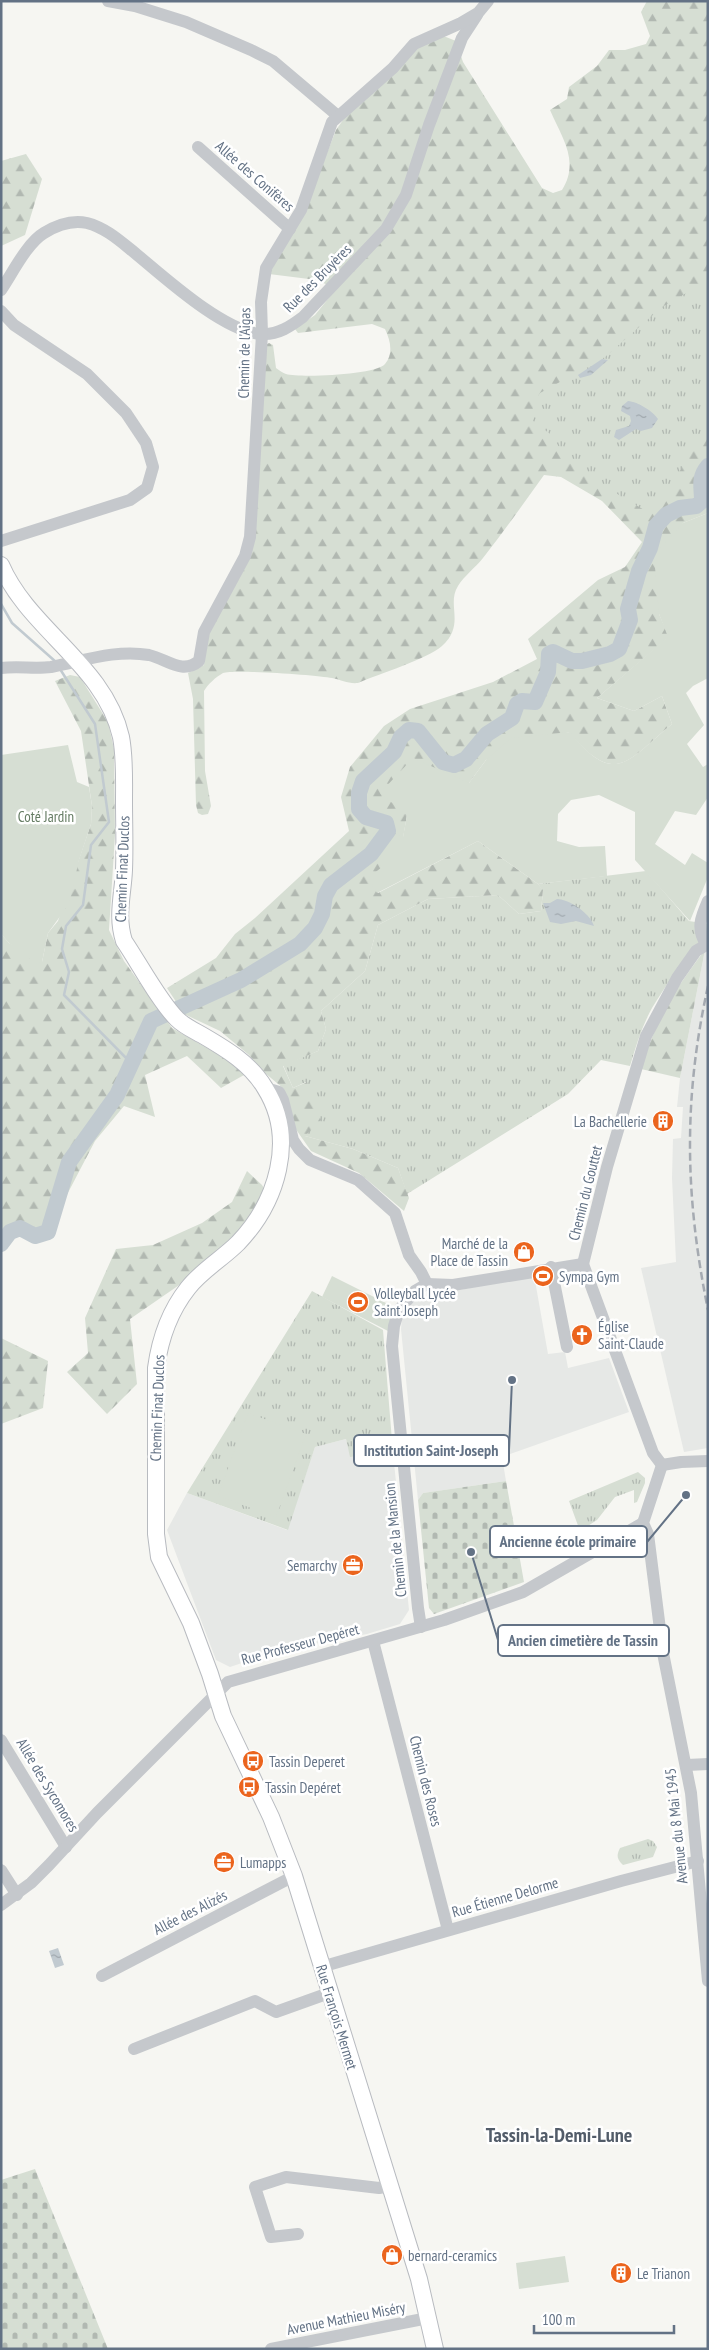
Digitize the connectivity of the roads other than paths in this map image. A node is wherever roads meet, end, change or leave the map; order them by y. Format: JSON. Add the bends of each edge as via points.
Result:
{"nodes":[{"id":1,"x":108,"y":1,"type":"edge"},
{"id":2,"x":488,"y":1,"type":"edge"},
{"id":3,"x":478,"y":13,"type":"junction"},
{"id":4,"x":338,"y":116,"type":"junction"},
{"id":5,"x":198,"y":148,"type":"dead end"},
{"id":6,"x":290,"y":229,"type":"junction"},
{"id":7,"x":1,"y":290,"type":"edge"},
{"id":8,"x":1,"y":311,"type":"edge"},
{"id":9,"x":262,"y":334,"type":"junction"},
{"id":10,"x":1,"y":541,"type":"edge"},
{"id":11,"x":1,"y":565,"type":"edge"},
{"id":12,"x":64,"y":663,"type":"junction"},
{"id":13,"x":1,"y":668,"type":"edge"},
{"id":14,"x":708,"y":901,"type":"edge"},
{"id":15,"x":707,"y":944,"type":"edge"},
{"id":16,"x":266,"y":1088,"type":"junction"},
{"id":17,"x":583,"y":1264,"type":"junction"},
{"id":18,"x":551,"y":1268,"type":"junction"},
{"id":19,"x":427,"y":1284,"type":"junction"},
{"id":20,"x":567,"y":1348,"type":"dead end"},
{"id":21,"x":708,"y":1461,"type":"edge"},
{"id":22,"x":662,"y":1466,"type":"junction"},
{"id":23,"x":643,"y":1523,"type":"junction"},
{"id":24,"x":421,"y":1627,"type":"junction"},
{"id":25,"x":373,"y":1641,"type":"junction"},
{"id":26,"x":217,"y":1694,"type":"junction"},
{"id":27,"x":1,"y":1740,"type":"edge"},
{"id":28,"x":708,"y":1764,"type":"edge"},
{"id":29,"x":687,"y":1765,"type":"junction"},
{"id":30,"x":66,"y":1847,"type":"junction"},
{"id":31,"x":698,"y":1861,"type":"junction"},
{"id":32,"x":1,"y":1870,"type":"edge"},
{"id":33,"x":294,"y":1876,"type":"junction"},
{"id":34,"x":17,"y":1895,"type":"junction"},
{"id":35,"x":1,"y":1905,"type":"edge"},
{"id":36,"x":448,"y":1930,"type":"junction"},
{"id":37,"x":321,"y":1967,"type":"junction"},
{"id":38,"x":102,"y":1976,"type":"dead end"},
{"id":39,"x":708,"y":1981,"type":"edge"},
{"id":40,"x":329,"y":1993,"type":"junction"},
{"id":41,"x":134,"y":2049,"type":"dead end"},
{"id":42,"x":389,"y":2186,"type":"junction"},
{"id":43,"x":298,"y":2234,"type":"dead end"},
{"id":44,"x":428,"y":2318,"type":"junction"},
{"id":45,"x":271,"y":2349,"type":"edge"},
{"id":46,"x":435,"y":2349,"type":"edge"}],
"edges":[{"from":1,"to":4,"type":"street","via":[[186,22],[251,50],[273,62]]},
{"from":2,"to":3,"type":"street","name":"Chemin de l'Aigas"},
{"from":3,"to":4,"type":"street","name":"Chemin de l'Aigas","via":[[414,44],[393,68]]},
{"from":3,"to":9,"type":"street","name":"Rue des Bruyères","via":[[462,38],[406,195],[386,229],[303,317],[288,328]]},
{"from":4,"to":6,"type":"street","name":"Chemin de l'Aigas","via":[[332,122],[301,210]]},
{"from":5,"to":6,"type":"street","name":"Allée des Conifères"},
{"from":6,"to":9,"type":"street","name":"Chemin de l'Aigas","via":[[266,268],[261,302]]},
{"from":7,"to":9,"type":"street","name":"Rue des Bruyères","via":[[43,233],[71,222],[86,223],[115,237],[222,319],[248,332]]},
{"from":8,"to":10,"type":"street","via":[[14,325],[86,374],[126,413],[146,443],[153,468],[147,488],[130,500]]},
{"from":9,"to":12,"type":"street","name":"Chemin de l'Aigas","via":[[250,537],[245,556],[204,632],[199,661],[185,668],[150,656],[124,654]]},
{"from":11,"to":12,"type":"main road","name":"Chemin Finat Duclos"},
{"from":12,"to":13,"type":"street"},
{"from":12,"to":16,"type":"main road","name":"Chemin Finat Duclos","via":[[105,699],[121,738],[124,870],[119,912],[124,941],[176,1018],[231,1052],[253,1071]]},
{"from":14,"to":15,"type":"street","via":[[699,929]]},
{"from":15,"to":17,"type":"street","name":"Chemin du Gouttet","via":[[696,951],[677,978],[646,1036],[607,1167]]},
{"from":16,"to":19,"type":"street","via":[[279,1092],[284,1100],[293,1140],[310,1160],[358,1180],[395,1212],[405,1245]]},
{"from":16,"to":26,"type":"main road","name":"Chemin Finat Duclos","via":[[277,1115],[281,1142],[279,1169],[270,1198],[237,1243],[188,1288],[160,1342],[156,1368],[156,1534],[159,1558],[191,1623]]},
{"from":17,"to":18,"type":"street"},
{"from":17,"to":22,"type":"street","via":[[653,1453]]},
{"from":18,"to":19,"type":"street","via":[[453,1285]]},
{"from":18,"to":20,"type":"street"},
{"from":19,"to":24,"type":"street","name":"Chemin de la Mansion","via":[[406,1299],[399,1310],[392,1346]]},
{"from":21,"to":22,"type":"street"},
{"from":22,"to":23,"type":"street"},
{"from":23,"to":24,"type":"street","name":"Rue Professeur Depéret","via":[[533,1587]]},
{"from":23,"to":29,"type":"street","name":"Avenue du 8 Mai 1945","via":[[648,1534],[662,1652]]},
{"from":24,"to":25,"type":"street","name":"Rue Professeur Depéret"},
{"from":25,"to":26,"type":"street","name":"Rue Professeur Depéret","via":[[236,1678]]},
{"from":25,"to":36,"type":"street","name":"Chemin des Roses"},
{"from":26,"to":30,"type":"street","name":"Rue Professeur Depéret"},
{"from":26,"to":33,"type":"main road","name":"Rue François Mermet","via":[[222,1716],[271,1817]]},
{"from":27,"to":30,"type":"street","name":"Allée des Sycomores"},
{"from":28,"to":29,"type":"street"},
{"from":29,"to":31,"type":"street","name":"Avenue du 8 Mai 1945"},
{"from":30,"to":34,"type":"street","name":"Rue Professeur Depéret"},
{"from":31,"to":36,"type":"street","name":"Rue Étienne Delorme"},
{"from":31,"to":39,"type":"street","name":"Avenue du 8 Mai 1945"},
{"from":32,"to":34,"type":"street"},
{"from":33,"to":37,"type":"main road","name":"Rue François Mermet"},
{"from":33,"to":38,"type":"street","name":"Allée des Alizés"},
{"from":34,"to":35,"type":"street","name":"Rue Professeur Depéret"},
{"from":36,"to":37,"type":"street","name":"Rue Étienne Delorme"},
{"from":37,"to":40,"type":"main road","name":"Rue François Mermet"},
{"from":40,"to":41,"type":"street","via":[[276,2012],[256,2001]]},
{"from":40,"to":42,"type":"main road","name":"Rue François Mermet"},
{"from":42,"to":43,"type":"street","via":[[379,2188],[286,2177],[255,2187],[271,2237]]},
{"from":42,"to":44,"type":"main road","name":"Rue François Mermet"},
{"from":44,"to":45,"type":"street","name":"Avenue Mathieu Miséry"},
{"from":44,"to":46,"type":"main road","name":"Rue François Mermet"}]}
